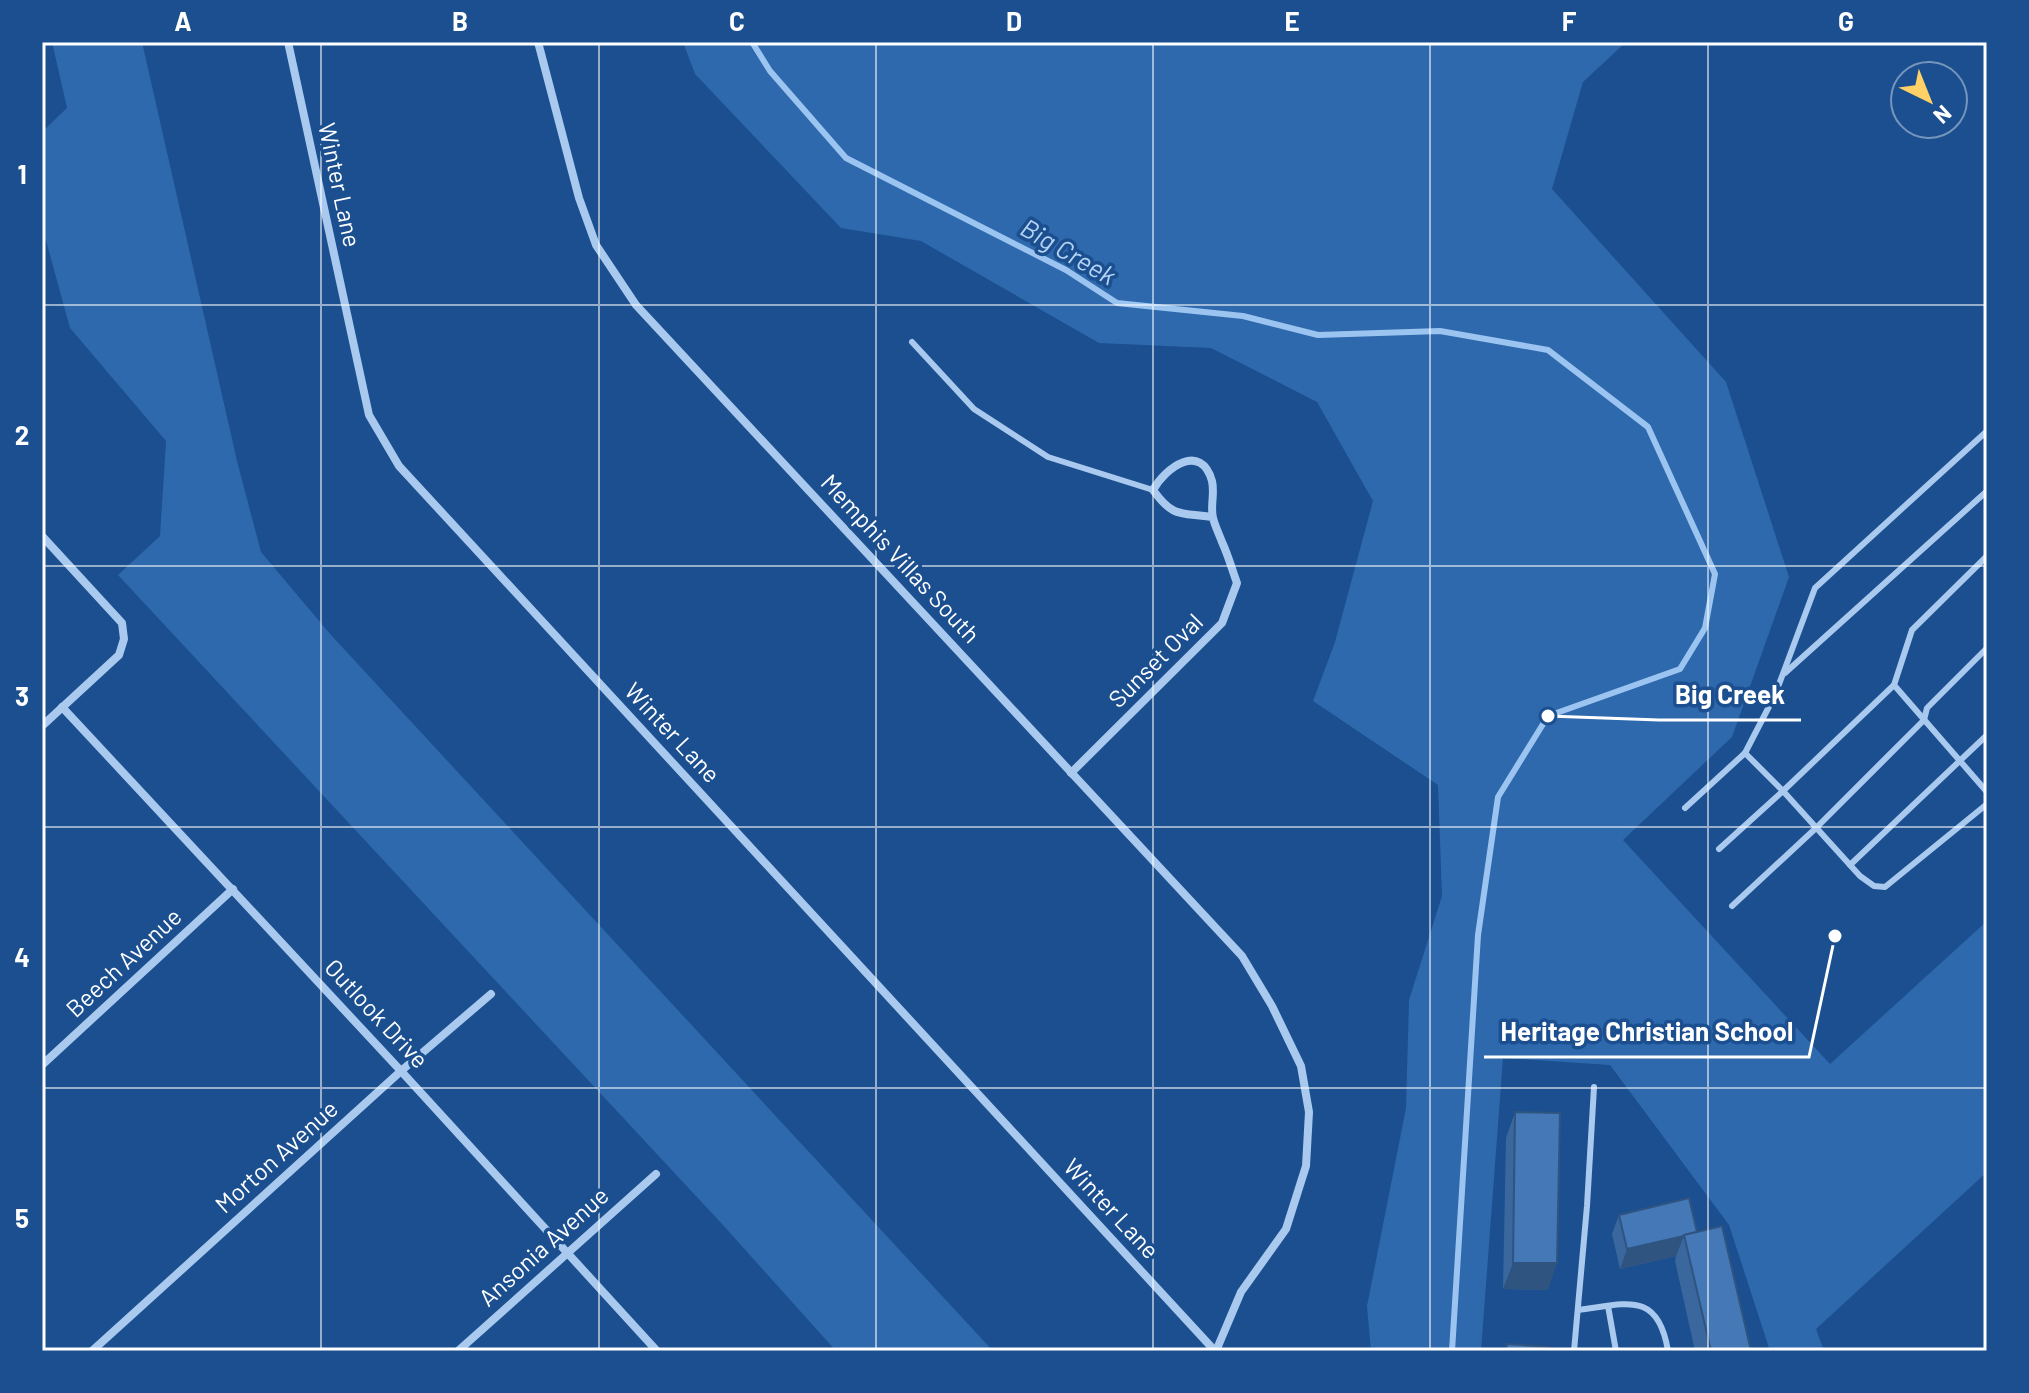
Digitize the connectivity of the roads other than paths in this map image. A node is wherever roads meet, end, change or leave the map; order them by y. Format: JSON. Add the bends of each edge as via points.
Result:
{"nodes":[{"id":1,"x":288,"y":42,"type":"edge"},
{"id":2,"x":538,"y":42,"type":"edge"},
{"id":3,"x":912,"y":342,"type":"dead end"},
{"id":4,"x":1987,"y":431,"type":"edge"},
{"id":5,"x":1153,"y":490,"type":"junction"},
{"id":6,"x":1987,"y":491,"type":"edge"},
{"id":7,"x":1212,"y":517,"type":"junction"},
{"id":8,"x":42,"y":536,"type":"edge"},
{"id":9,"x":1987,"y":556,"type":"edge"},
{"id":10,"x":1987,"y":648,"type":"edge"},
{"id":11,"x":1782,"y":676,"type":"junction"},
{"id":12,"x":1894,"y":685,"type":"junction"},
{"id":13,"x":62,"y":707,"type":"junction"},
{"id":14,"x":1924,"y":720,"type":"junction"},
{"id":15,"x":42,"y":726,"type":"edge"},
{"id":16,"x":1987,"y":735,"type":"edge"},
{"id":17,"x":1745,"y":753,"type":"junction"},
{"id":18,"x":1960,"y":761,"type":"junction"},
{"id":19,"x":1071,"y":773,"type":"junction"},
{"id":20,"x":1783,"y":791,"type":"junction"},
{"id":21,"x":1987,"y":792,"type":"edge"},
{"id":22,"x":1987,"y":804,"type":"edge"},
{"id":23,"x":1685,"y":808,"type":"dead end"},
{"id":24,"x":1816,"y":828,"type":"junction"},
{"id":25,"x":1719,"y":849,"type":"dead end"},
{"id":26,"x":1850,"y":865,"type":"junction"},
{"id":27,"x":233,"y":889,"type":"junction"},
{"id":28,"x":1732,"y":906,"type":"dead end"},
{"id":29,"x":491,"y":994,"type":"dead end"},
{"id":30,"x":42,"y":1065,"type":"edge"},
{"id":31,"x":401,"y":1071,"type":"junction"},
{"id":32,"x":1594,"y":1087,"type":"dead end"},
{"id":33,"x":656,"y":1174,"type":"dead end"},
{"id":34,"x":566,"y":1254,"type":"junction"},
{"id":35,"x":1608,"y":1306,"type":"junction"},
{"id":36,"x":1578,"y":1310,"type":"junction"},
{"id":37,"x":92,"y":1351,"type":"edge"},
{"id":38,"x":458,"y":1351,"type":"edge"},
{"id":39,"x":657,"y":1351,"type":"edge"},
{"id":40,"x":1215,"y":1351,"type":"edge"},
{"id":41,"x":1574,"y":1351,"type":"edge"},
{"id":42,"x":1616,"y":1351,"type":"edge"},
{"id":43,"x":1668,"y":1351,"type":"edge"}],
"edges":[{"from":1,"to":40,"type":"street","name":"Winter Lane","via":[[369,415],[399,466]]},
{"from":2,"to":19,"type":"street","name":"Memphis Villas South","via":[[596,245],[636,305]]},
{"from":3,"to":5,"type":"lane","via":[[974,409],[1048,457]]},
{"from":4,"to":11,"type":"lane","via":[[1815,588]]},
{"from":5,"to":7,"type":"street","via":[[1178,514]]},
{"from":5,"to":7,"type":"street","name":"Sunset Oval","via":[[1169,469],[1194,461],[1211,478]]},
{"from":6,"to":11,"type":"lane"},
{"from":7,"to":19,"type":"street","name":"Sunset Oval","via":[[1237,583],[1222,623]]},
{"from":8,"to":13,"type":"street","via":[[122,623],[124,639],[119,655]]},
{"from":9,"to":12,"type":"lane","via":[[1912,630]]},
{"from":10,"to":14,"type":"lane","via":[[1927,708]]},
{"from":11,"to":17,"type":"lane"},
{"from":12,"to":14,"type":"lane"},
{"from":12,"to":20,"type":"lane"},
{"from":13,"to":15,"type":"street"},
{"from":13,"to":27,"type":"street","name":"Outlook Drive"},
{"from":14,"to":18,"type":"lane"},
{"from":14,"to":24,"type":"lane"},
{"from":16,"to":18,"type":"lane"},
{"from":17,"to":20,"type":"lane"},
{"from":17,"to":23,"type":"lane"},
{"from":18,"to":21,"type":"lane"},
{"from":18,"to":26,"type":"lane"},
{"from":19,"to":40,"type":"street","name":"Memphis Villas South","via":[[1242,956],[1301,1066],[1309,1112],[1306,1166],[1286,1229],[1241,1292]]},
{"from":20,"to":24,"type":"lane"},
{"from":20,"to":25,"type":"lane"},
{"from":22,"to":26,"type":"lane","via":[[1885,887],[1874,886]]},
{"from":24,"to":26,"type":"lane"},
{"from":24,"to":28,"type":"lane"},
{"from":27,"to":30,"type":"street","name":"Beech Avenue"},
{"from":27,"to":31,"type":"street","name":"Outlook Drive"},
{"from":29,"to":31,"type":"street","name":"Morton Avenue"},
{"from":31,"to":34,"type":"street","name":"Outlook Drive"},
{"from":31,"to":37,"type":"street","name":"Morton Avenue"},
{"from":32,"to":36,"type":"lane"},
{"from":33,"to":34,"type":"street","name":"Ansonia Avenue"},
{"from":34,"to":38,"type":"street","name":"Ansonia Avenue"},
{"from":34,"to":39,"type":"street","name":"Outlook Drive"},
{"from":35,"to":36,"type":"lane"},
{"from":35,"to":42,"type":"lane"},
{"from":35,"to":43,"type":"lane","via":[[1630,1303],[1651,1313],[1659,1319]]},
{"from":36,"to":41,"type":"lane"}]}
